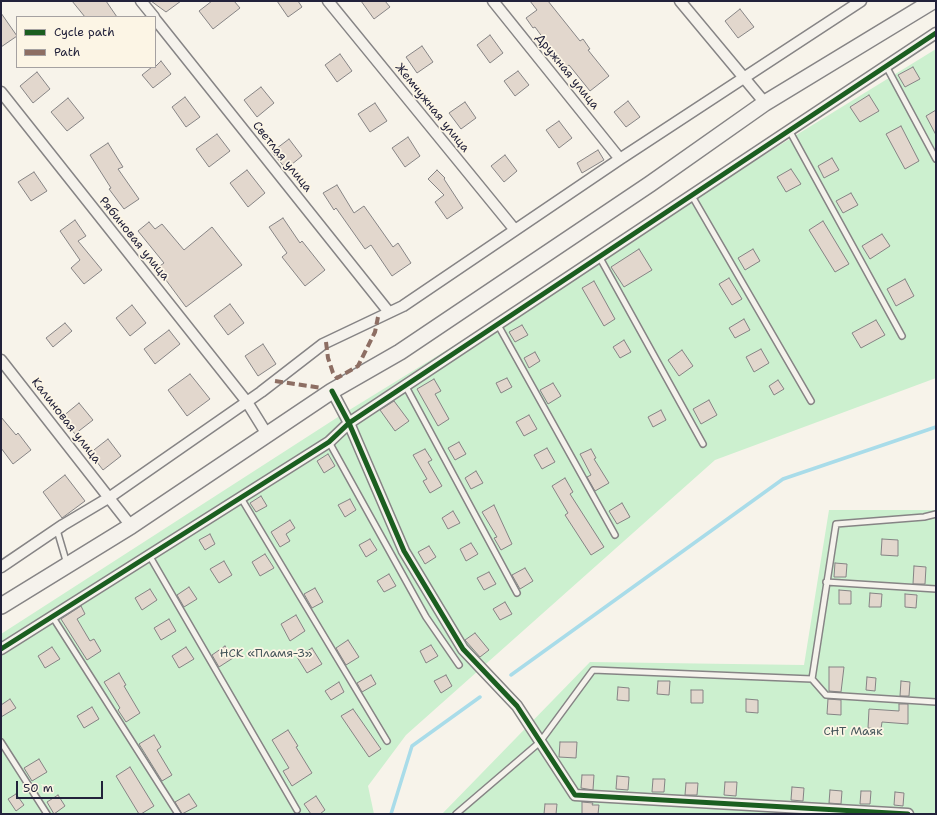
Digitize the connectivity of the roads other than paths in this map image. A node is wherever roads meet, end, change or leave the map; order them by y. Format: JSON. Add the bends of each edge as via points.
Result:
{"nodes":[{"id":1,"x":141,"y":1,"type":"edge"},
{"id":2,"x":328,"y":1,"type":"edge"},
{"id":3,"x":493,"y":1,"type":"edge"},
{"id":4,"x":680,"y":1,"type":"edge"},
{"id":5,"x":861,"y":1,"type":"edge"},
{"id":6,"x":933,"y":1,"type":"edge"},
{"id":7,"x":152,"y":16,"type":"edge"},
{"id":8,"x":156,"y":21,"type":"edge"},
{"id":9,"x":936,"y":33,"type":"edge"},
{"id":10,"x":886,"y":66,"type":"junction"},
{"id":11,"x":743,"y":79,"type":"junction"},
{"id":12,"x":1,"y":92,"type":"edge"},
{"id":13,"x":765,"y":103,"type":"junction"},
{"id":14,"x":789,"y":130,"type":"junction"},
{"id":15,"x":936,"y":159,"type":"edge"},
{"id":16,"x":620,"y":160,"type":"junction"},
{"id":17,"x":692,"y":196,"type":"junction"},
{"id":18,"x":514,"y":230,"type":"junction"},
{"id":19,"x":600,"y":258,"type":"junction"},
{"id":20,"x":388,"y":312,"type":"junction"},
{"id":21,"x":498,"y":325,"type":"junction"},
{"id":22,"x":902,"y":336,"type":"dead end"},
{"id":23,"x":1,"y":360,"type":"edge"},
{"id":24,"x":405,"y":385,"type":"junction"},
{"id":25,"x":332,"y":391,"type":"junction"},
{"id":26,"x":811,"y":400,"type":"dead end"},
{"id":27,"x":248,"y":402,"type":"junction"},
{"id":28,"x":349,"y":423,"type":"junction"},
{"id":29,"x":268,"y":436,"type":"junction"},
{"id":30,"x":329,"y":442,"type":"junction"},
{"id":31,"x":703,"y":444,"type":"dead end"},
{"id":32,"x":110,"y":498,"type":"junction"},
{"id":33,"x":241,"y":498,"type":"junction"},
{"id":34,"x":936,"y":514,"type":"edge"},
{"id":35,"x":131,"y":526,"type":"junction"},
{"id":36,"x":57,"y":530,"type":"junction"},
{"id":37,"x":615,"y":535,"type":"dead end"},
{"id":38,"x":149,"y":555,"type":"junction"},
{"id":39,"x":68,"y":565,"type":"junction"},
{"id":40,"x":1,"y":567,"type":"edge"},
{"id":41,"x":826,"y":582,"type":"junction"},
{"id":42,"x":936,"y":588,"type":"edge"},
{"id":43,"x":517,"y":593,"type":"dead end"},
{"id":44,"x":1,"y":606,"type":"edge"},
{"id":45,"x":52,"y":616,"type":"junction"},
{"id":46,"x":1,"y":649,"type":"edge"},
{"id":47,"x":459,"y":666,"type":"dead end"},
{"id":48,"x":812,"y":679,"type":"junction"},
{"id":49,"x":936,"y":702,"type":"edge"},
{"id":50,"x":387,"y":741,"type":"dead end"},
{"id":51,"x":1,"y":742,"type":"edge"},
{"id":52,"x":540,"y":742,"type":"junction"},
{"id":53,"x":297,"y":810,"type":"dead end"},
{"id":54,"x":47,"y":814,"type":"edge"},
{"id":55,"x":178,"y":814,"type":"edge"},
{"id":56,"x":456,"y":814,"type":"edge"},
{"id":57,"x":908,"y":814,"type":"edge"}],
"edges":[{"from":1,"to":7,"type":"street","name":"Светлая улица"},
{"from":2,"to":18,"type":"street","name":"Жемчужная улица"},
{"from":3,"to":16,"type":"street","name":"Дружная улица"},
{"from":4,"to":11,"type":"street"},
{"from":5,"to":11,"type":"street"},
{"from":6,"to":13,"type":"street"},
{"from":8,"to":20,"type":"street","name":"Светлая улица"},
{"from":9,"to":10,"type":"street"},
{"from":10,"to":14,"type":"street"},
{"from":10,"to":15,"type":"lane"},
{"from":11,"to":13,"type":"street"},
{"from":11,"to":16,"type":"street"},
{"from":12,"to":27,"type":"street","name":"Рябиновая улица"},
{"from":13,"to":25,"type":"street","via":[[650,184],[400,352]]},
{"from":14,"to":17,"type":"street"},
{"from":14,"to":22,"type":"lane"},
{"from":16,"to":18,"type":"street"},
{"from":17,"to":19,"type":"street"},
{"from":17,"to":26,"type":"lane"},
{"from":18,"to":20,"type":"street","via":[[403,306]]},
{"from":19,"to":21,"type":"street"},
{"from":19,"to":31,"type":"lane"},
{"from":20,"to":27,"type":"street","via":[[323,344]]},
{"from":21,"to":24,"type":"street"},
{"from":21,"to":37,"type":"lane"},
{"from":23,"to":32,"type":"street","name":"Калиновая улица"},
{"from":24,"to":28,"type":"street"},
{"from":24,"to":43,"type":"lane"},
{"from":25,"to":28,"type":"street"},
{"from":25,"to":29,"type":"street"},
{"from":27,"to":29,"type":"street","name":"Рябиновая улица"},
{"from":27,"to":32,"type":"street"},
{"from":28,"to":30,"type":"street"},
{"from":28,"to":52,"type":"street","via":[[404,551],[463,649],[517,706]]},
{"from":29,"to":35,"type":"street"},
{"from":30,"to":33,"type":"street"},
{"from":30,"to":47,"type":"lane","via":[[426,617]]},
{"from":32,"to":35,"type":"street","name":"Калиновая улица"},
{"from":32,"to":36,"type":"street"},
{"from":33,"to":38,"type":"street"},
{"from":33,"to":50,"type":"lane"},
{"from":34,"to":41,"type":"lane","via":[[836,524]]},
{"from":35,"to":39,"type":"street"},
{"from":36,"to":39,"type":"lane"},
{"from":36,"to":40,"type":"street"},
{"from":38,"to":45,"type":"street"},
{"from":38,"to":53,"type":"lane"},
{"from":39,"to":44,"type":"street"},
{"from":41,"to":42,"type":"lane"},
{"from":41,"to":48,"type":"lane"},
{"from":45,"to":46,"type":"street"},
{"from":45,"to":55,"type":"lane"},
{"from":48,"to":49,"type":"lane","via":[[826,695]]},
{"from":48,"to":52,"type":"lane","via":[[593,670]]},
{"from":51,"to":54,"type":"lane"},
{"from":52,"to":56,"type":"lane"},
{"from":52,"to":57,"type":"street","via":[[575,794]]}]}
